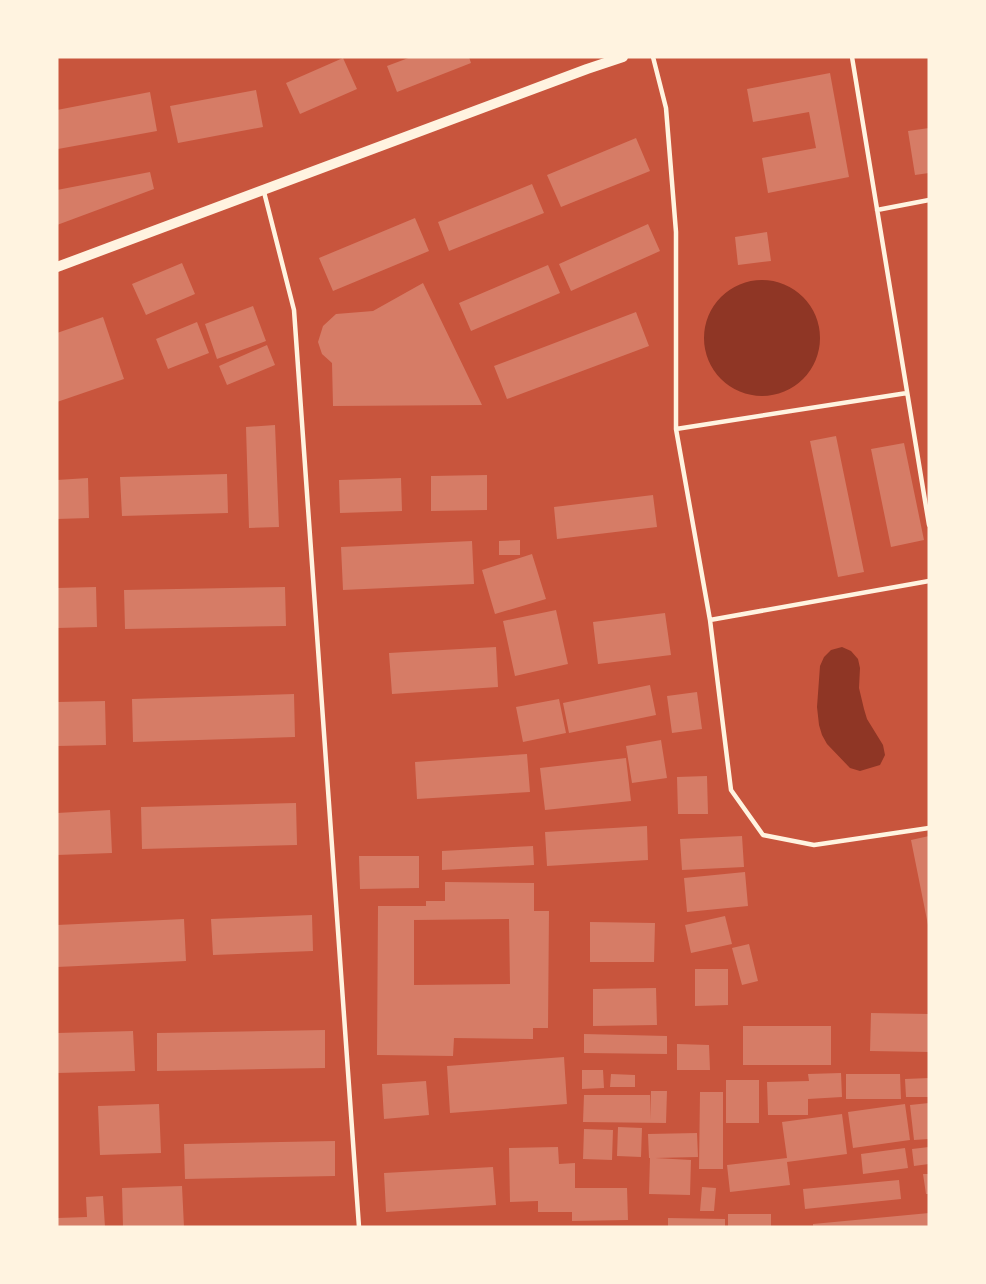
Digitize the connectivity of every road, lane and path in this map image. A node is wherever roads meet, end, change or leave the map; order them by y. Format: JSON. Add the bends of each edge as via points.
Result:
{"nodes":[{"id":1,"x":623,"y":57,"type":"edge"},
{"id":2,"x":652,"y":57,"type":"edge"},
{"id":3,"x":852,"y":57,"type":"edge"},
{"id":4,"x":263,"y":190,"type":"junction"},
{"id":5,"x":929,"y":200,"type":"edge"},
{"id":6,"x":877,"y":210,"type":"junction"},
{"id":7,"x":57,"y":267,"type":"edge"},
{"id":8,"x":907,"y":393,"type":"junction"},
{"id":9,"x":676,"y":429,"type":"junction"},
{"id":10,"x":927,"y":502,"type":"edge"},
{"id":11,"x":929,"y":525,"type":"edge"},
{"id":12,"x":929,"y":581,"type":"edge"},
{"id":13,"x":710,"y":620,"type":"junction"},
{"id":14,"x":929,"y":828,"type":"edge"},
{"id":15,"x":359,"y":1227,"type":"edge"}],
"edges":[{"from":1,"to":4,"type":"street"},
{"from":2,"to":9,"type":"lane","via":[[666,108],[676,232]]},
{"from":3,"to":6,"type":"lane"},
{"from":4,"to":7,"type":"street"},
{"from":4,"to":15,"type":"lane","via":[[294,310]]},
{"from":5,"to":6,"type":"lane"},
{"from":6,"to":8,"type":"lane"},
{"from":8,"to":9,"type":"lane"},
{"from":8,"to":10,"type":"lane"},
{"from":9,"to":13,"type":"lane"},
{"from":10,"to":11,"type":"lane"},
{"from":12,"to":13,"type":"lane"},
{"from":13,"to":14,"type":"lane","via":[[731,790],[763,835],[814,845]]}]}
